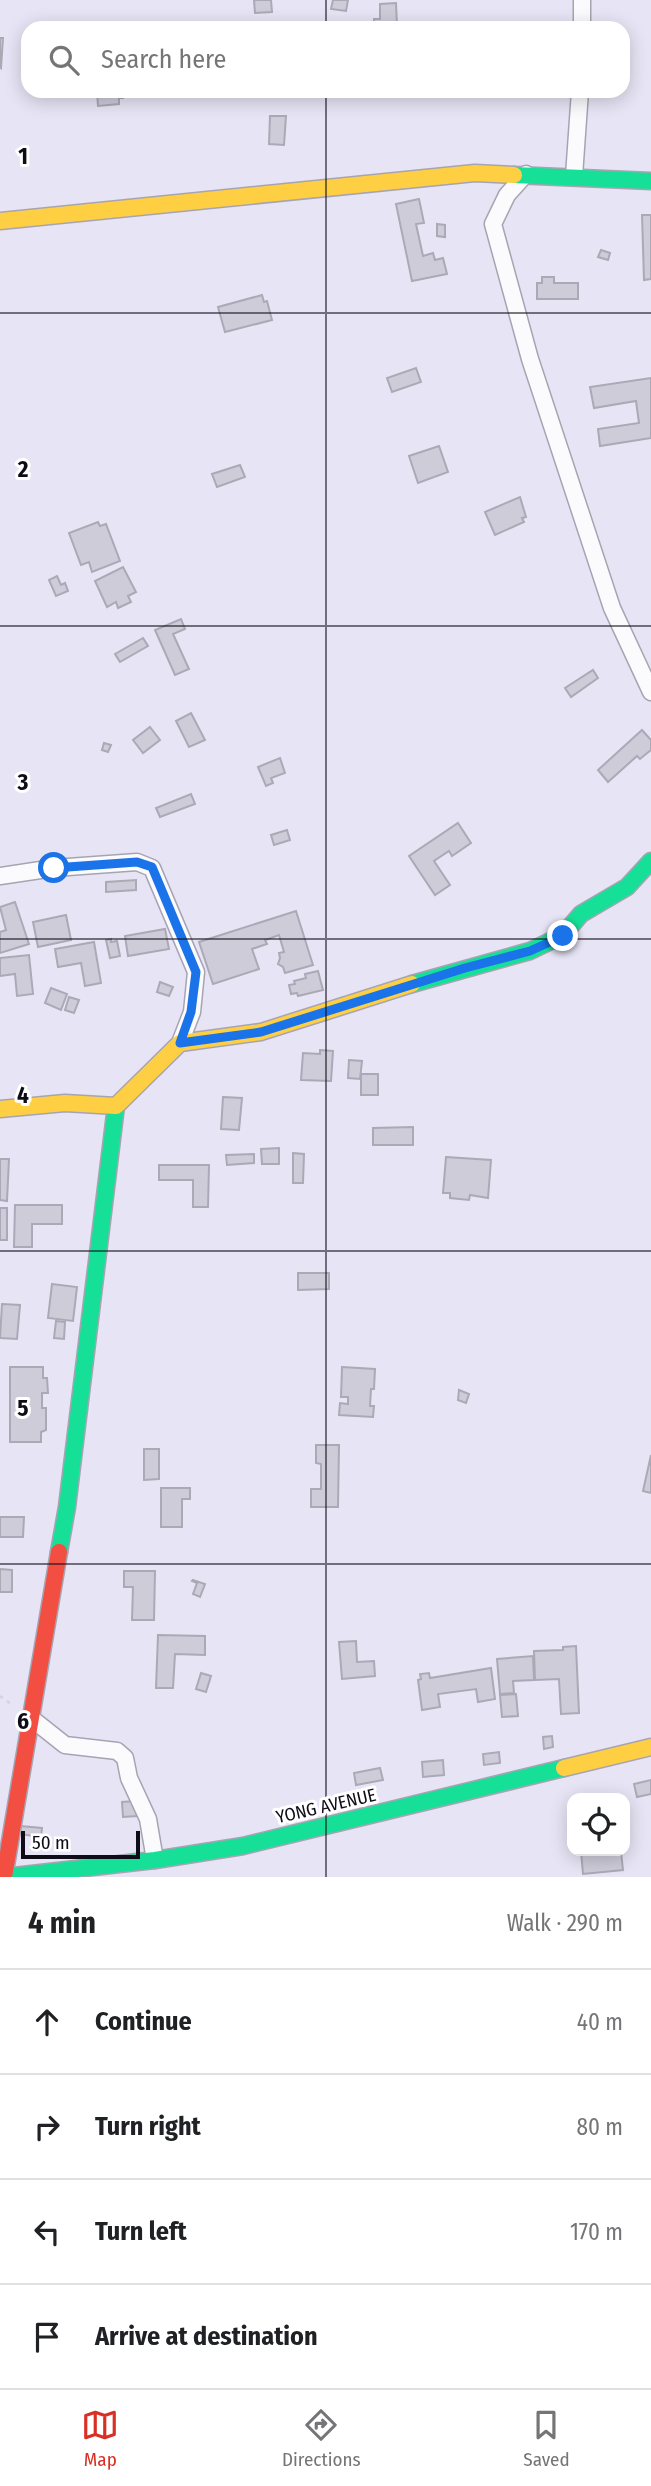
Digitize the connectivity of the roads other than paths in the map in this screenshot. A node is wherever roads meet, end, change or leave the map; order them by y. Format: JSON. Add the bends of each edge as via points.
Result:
{"nodes":[{"id":1,"x":582,"y":0,"type":"edge"},
{"id":2,"x":582,"y":21,"type":"edge"},
{"id":3,"x":579,"y":98,"type":"edge"},
{"id":4,"x":526,"y":174,"type":"junction"},
{"id":5,"x":573,"y":176,"type":"junction"},
{"id":6,"x":651,"y":181,"type":"edge"},
{"id":7,"x":0,"y":221,"type":"edge"},
{"id":8,"x":647,"y":674,"type":"edge"},
{"id":9,"x":651,"y":692,"type":"edge"},
{"id":10,"x":651,"y":861,"type":"edge"},
{"id":11,"x":0,"y":876,"type":"edge"},
{"id":12,"x":180,"y":1043,"type":"junction"},
{"id":13,"x":116,"y":1106,"type":"junction"},
{"id":14,"x":0,"y":1108,"type":"edge"},
{"id":15,"x":32,"y":1718,"type":"junction"},
{"id":16,"x":651,"y":1747,"type":"edge"},
{"id":17,"x":155,"y":1860,"type":"junction"},
{"id":18,"x":5,"y":1877,"type":"edge"}],
"edges":[{"from":1,"to":2,"type":"street"},
{"from":3,"to":5,"type":"street"},
{"from":4,"to":5,"type":"street"},
{"from":4,"to":7,"type":"street","via":[[475,173]]},
{"from":4,"to":8,"type":"street","via":[[507,195],[493,224],[530,359],[612,608]]},
{"from":5,"to":6,"type":"street"},
{"from":8,"to":9,"type":"street"},
{"from":10,"to":12,"type":"street","via":[[627,887],[581,914],[563,936],[530,951],[261,1032]]},
{"from":11,"to":12,"type":"street","via":[[137,862],[152,867],[196,972],[191,1012]]},
{"from":12,"to":13,"type":"street"},
{"from":13,"to":14,"type":"street","via":[[65,1103]]},
{"from":13,"to":15,"type":"street","via":[[67,1507]]},
{"from":15,"to":17,"type":"street","via":[[65,1745],[117,1751],[124,1758],[148,1819]]},
{"from":15,"to":18,"type":"street"},
{"from":16,"to":17,"type":"street","name":"YONG AVENUE","via":[[243,1846]]},
{"from":17,"to":18,"type":"street","name":"YONG AVENUE"}]}
